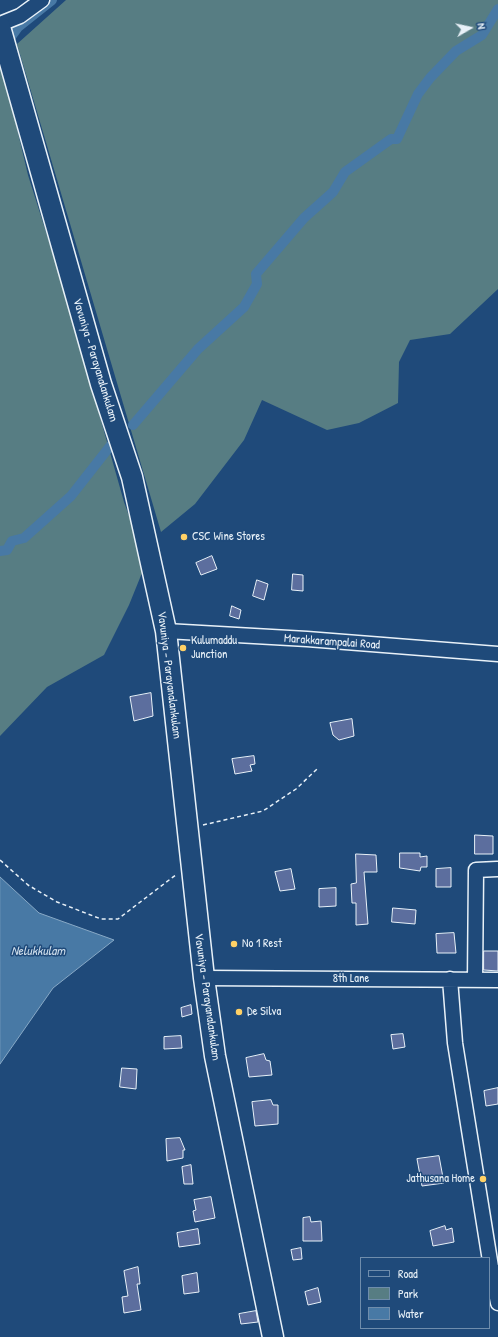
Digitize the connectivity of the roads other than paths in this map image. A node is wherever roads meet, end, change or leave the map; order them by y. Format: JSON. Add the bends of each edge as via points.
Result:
{"nodes":[{"id":1,"x":42,"y":0,"type":"edge"},
{"id":2,"x":0,"y":29,"type":"edge"},
{"id":3,"x":166,"y":631,"type":"junction"},
{"id":4,"x":498,"y":654,"type":"edge"},
{"id":5,"x":497,"y":869,"type":"edge"},
{"id":6,"x":204,"y":978,"type":"junction"},
{"id":7,"x":450,"y":979,"type":"junction"},
{"id":8,"x":475,"y":980,"type":"junction"},
{"id":9,"x":498,"y":980,"type":"edge"},
{"id":10,"x":489,"y":1257,"type":"edge"},
{"id":11,"x":490,"y":1261,"type":"edge"},
{"id":12,"x":498,"y":1303,"type":"edge"},
{"id":13,"x":274,"y":1337,"type":"edge"}],
"edges":[{"from":1,"to":2,"type":"street"},
{"from":2,"to":3,"type":"highway","name":"Vavuniya - Parayanalankulam","via":[[101,384],[132,477]]},
{"from":3,"to":4,"type":"street","name":"Marakkarampalai Road"},
{"from":3,"to":6,"type":"highway","name":"Vavuniya - Parayanalankulam"},
{"from":5,"to":8,"type":"street","via":[[476,870]]},
{"from":6,"to":7,"type":"street","name":"8th Lane"},
{"from":6,"to":13,"type":"highway","name":"Vavuniya - Parayanalankulam","via":[[215,1056]]},
{"from":7,"to":8,"type":"street","name":"8th Lane"},
{"from":7,"to":10,"type":"street","via":[[455,1043]]},
{"from":8,"to":9,"type":"street","name":"8th Lane"},
{"from":11,"to":12,"type":"street"}]}
